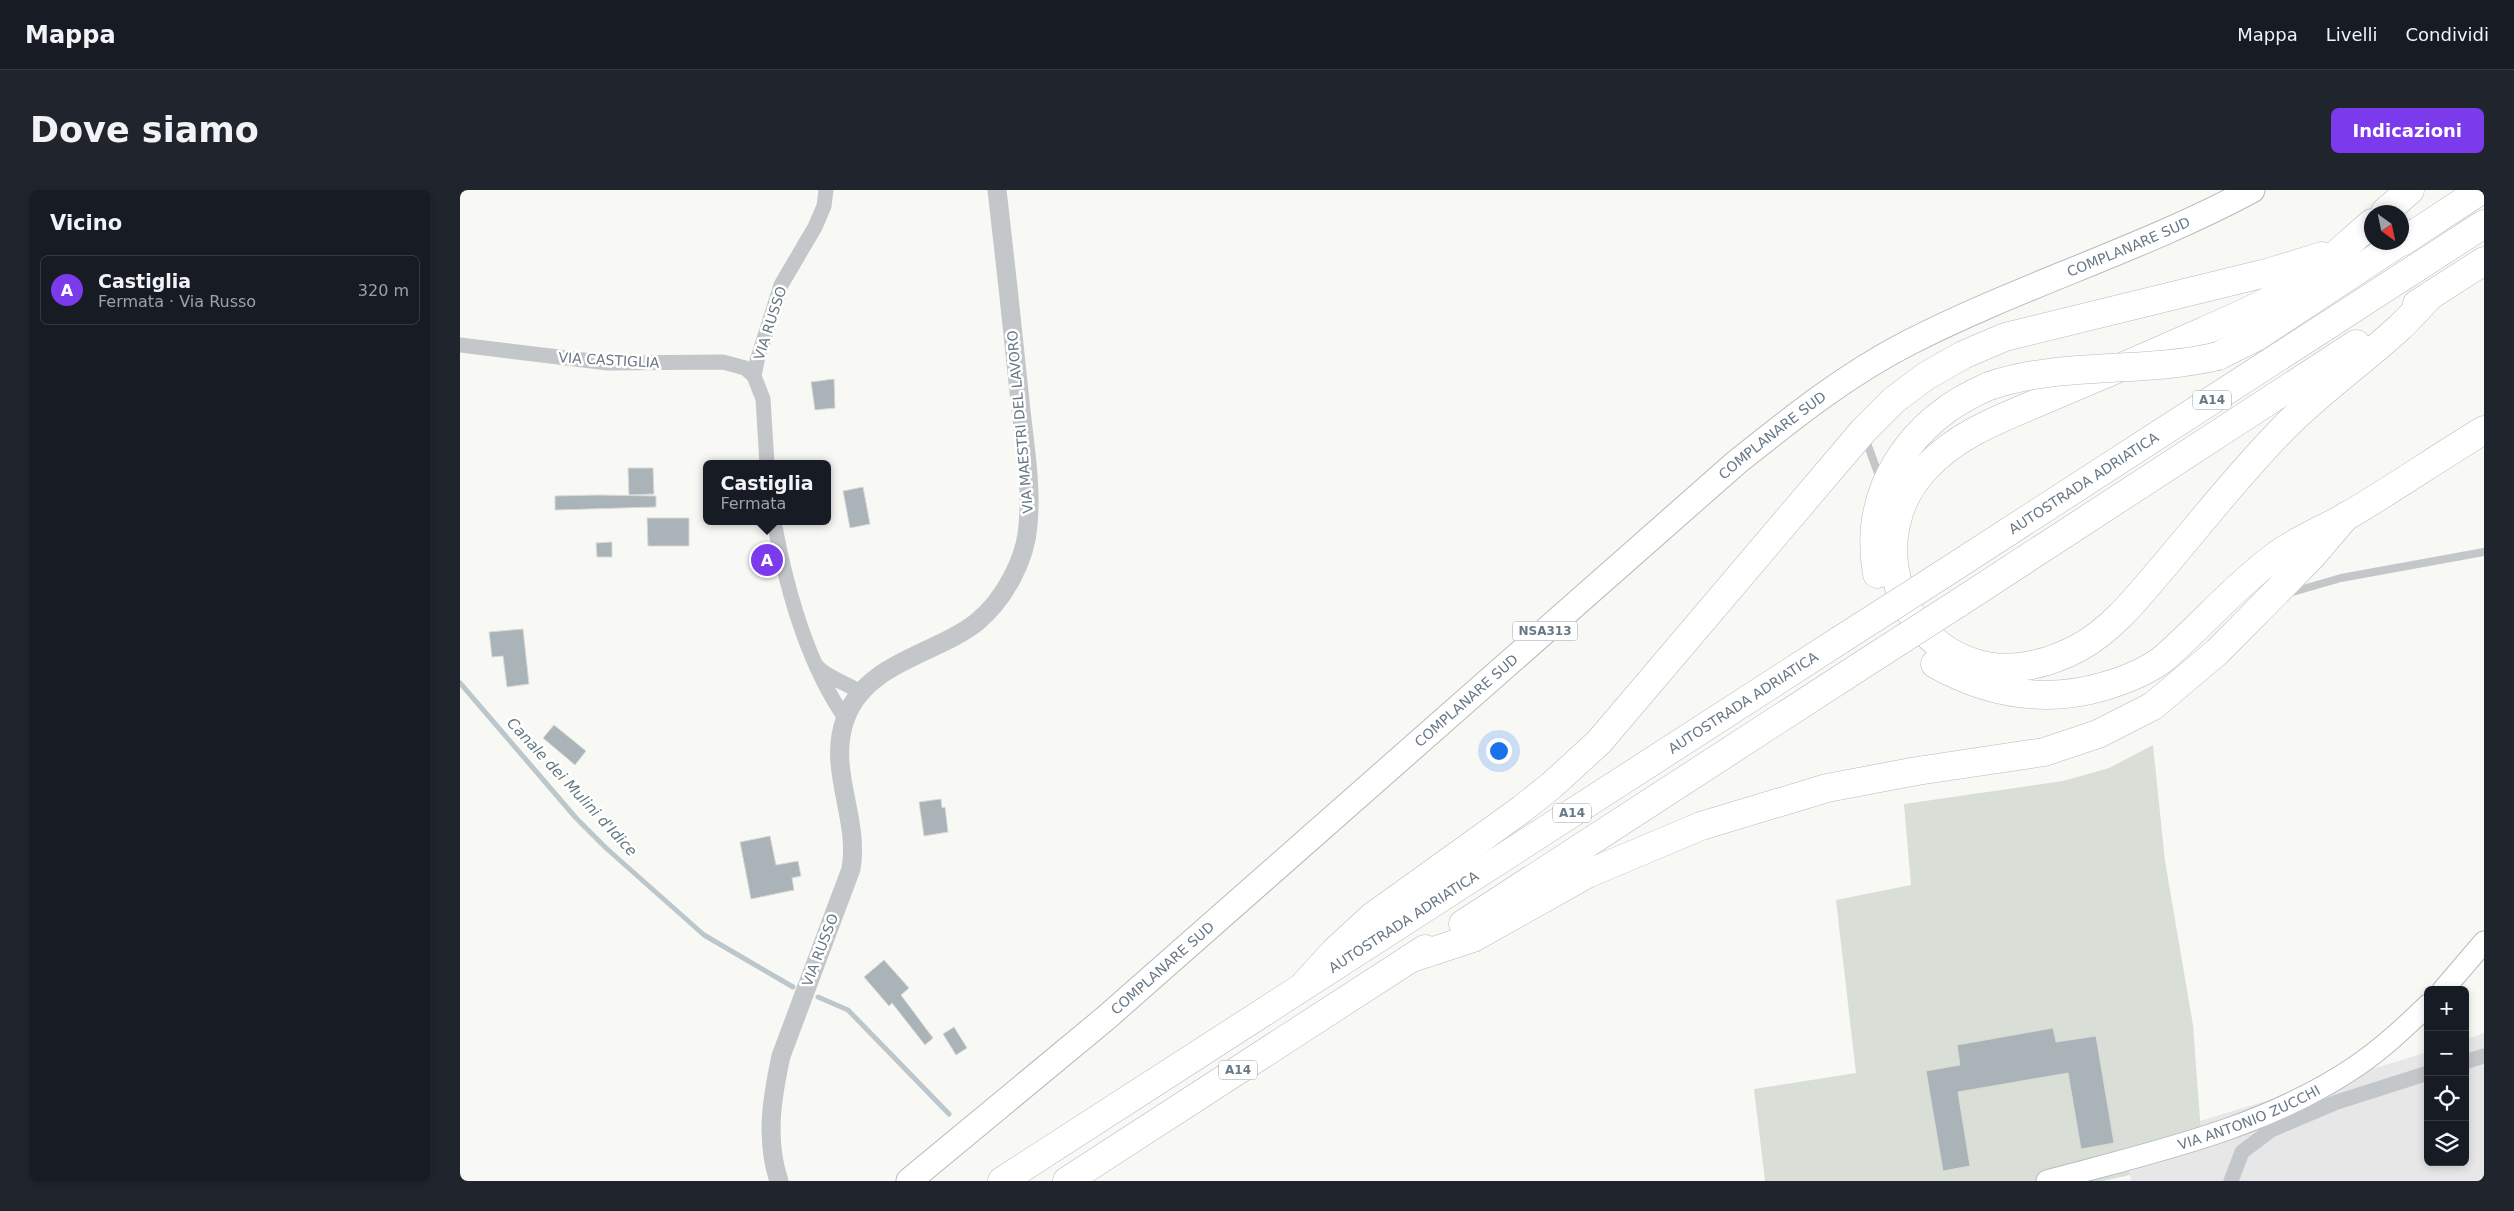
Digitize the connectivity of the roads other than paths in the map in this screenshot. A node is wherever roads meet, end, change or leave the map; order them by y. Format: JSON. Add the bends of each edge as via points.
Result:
{"nodes":[{"id":1,"x":826,"y":190,"type":"edge"},
{"id":2,"x":997,"y":190,"type":"edge"},
{"id":3,"x":2252,"y":190,"type":"edge"},
{"id":4,"x":2410,"y":190,"type":"edge"},
{"id":5,"x":2480,"y":190,"type":"edge"},
{"id":6,"x":2393,"y":205,"type":"edge"},
{"id":7,"x":2484,"y":224,"type":"edge"},
{"id":8,"x":2364,"y":230,"type":"edge"},
{"id":9,"x":2409,"y":237,"type":"edge"},
{"id":10,"x":2340,"y":249,"type":"junction"},
{"id":11,"x":2389,"y":250,"type":"edge"},
{"id":12,"x":2484,"y":261,"type":"edge"},
{"id":13,"x":2432,"y":294,"type":"junction"},
{"id":14,"x":460,"y":345,"type":"edge"},
{"id":15,"x":754,"y":376,"type":"junction"},
{"id":16,"x":2484,"y":430,"type":"edge"},
{"id":17,"x":1864,"y":431,"type":"junction"},
{"id":18,"x":767,"y":460,"type":"edge"},
{"id":19,"x":1883,"y":487,"type":"junction"},
{"id":20,"x":2346,"y":516,"type":"junction"},
{"id":21,"x":775,"y":525,"type":"edge"},
{"id":22,"x":2484,"y":552,"type":"edge"},
{"id":23,"x":2270,"y":598,"type":"junction"},
{"id":24,"x":815,"y":664,"type":"junction"},
{"id":25,"x":860,"y":692,"type":"junction"},
{"id":26,"x":845,"y":718,"type":"junction"},
{"id":27,"x":2484,"y":942,"type":"edge"},
{"id":28,"x":1409,"y":959,"type":"junction"},
{"id":29,"x":1303,"y":986,"type":"junction"},
{"id":30,"x":2446,"y":986,"type":"edge"},
{"id":31,"x":2424,"y":1009,"type":"edge"},
{"id":32,"x":2484,"y":1056,"type":"edge"},
{"id":33,"x":2469,"y":1061,"type":"edge"},
{"id":34,"x":2424,"y":1074,"type":"edge"},
{"id":35,"x":779,"y":1181,"type":"edge"},
{"id":36,"x":909,"y":1181,"type":"edge"},
{"id":37,"x":1002,"y":1181,"type":"edge"},
{"id":38,"x":1067,"y":1181,"type":"edge"},
{"id":39,"x":2047,"y":1181,"type":"edge"},
{"id":40,"x":2231,"y":1181,"type":"edge"}],
"edges":[{"from":1,"to":15,"type":"street","name":"VIA RUSSO","via":[[824,206],[815,227],[781,285]]},
{"from":2,"to":25,"type":"street","name":"VIA MAESTRI DEL LAVORO","via":[[1028,473],[1028,525],[1022,554],[998,599],[979,620],[960,634],[891,668]]},
{"from":3,"to":36,"type":"highway","name":"COMPLANARE SUD","number":"NSA313","via":[[2200,218],[2012,295],[1917,338],[1851,375],[1789,420],[1737,462],[1106,1017]]},
{"from":4,"to":6,"type":"highway"},
{"from":5,"to":9,"type":"highway"},
{"from":7,"to":29,"type":"highway","name":"AUTOSTRADA ADRIATICA","number":"A14","bridge":true},
{"from":8,"to":10,"type":"highway"},
{"from":10,"to":13,"type":"highway","via":[[2310,276],[2281,294],[1990,423],[1953,443],[1911,486],[1894,525],[1892,566],[1912,618],[1926,633],[1955,654],[1974,663],[1997,667],[2041,663],[2081,647],[2099,635],[2135,600],[2284,428],[2331,383],[2399,328]]},
{"from":10,"to":17,"type":"highway","via":[[2270,272],[2005,337],[1926,376],[1894,400]]},
{"from":11,"to":19,"type":"highway","bridge":true,"via":[[2256,337],[2218,356],[2189,362],[2011,378],[1970,394],[1933,420],[1900,456]]},
{"from":12,"to":13,"type":"highway","number":"A14"},
{"from":13,"to":28,"type":"highway","number":"A14","bridge":true},
{"from":14,"to":15,"type":"street","name":"VIA CASTIGLIA","via":[[608,363],[723,362],[745,368]]},
{"from":15,"to":18,"type":"street","name":"VIA RUSSO","via":[[762,400]]},
{"from":16,"to":20,"type":"highway"},
{"from":17,"to":19,"type":"lane"},
{"from":17,"to":29,"type":"highway","via":[[1599,742],[1522,809],[1373,916]]},
{"from":19,"to":20,"type":"highway","via":[[1875,518],[1873,554],[1880,590],[1898,630],[1919,652],[1948,672],[1992,689],[2029,696],[2069,695],[2094,690],[2144,671],[2161,660],[2248,577],[2276,555]]},
{"from":20,"to":23,"type":"highway"},
{"from":21,"to":24,"type":"street"},
{"from":22,"to":23,"type":"lane","via":[[2341,578]]},
{"from":23,"to":28,"type":"highway","via":[[2217,652],[2153,706],[2098,734],[2044,752],[1827,788],[1701,826],[1587,874],[1473,938]]},
{"from":24,"to":25,"type":"street","via":[[823,672]]},
{"from":24,"to":26,"type":"street","via":[[826,690]]},
{"from":25,"to":26,"type":"street","name":"VIA RUSSO"},
{"from":26,"to":35,"type":"street","name":"VIA RUSSO","via":[[838,748],[839,763],[854,852],[851,869],[776,1080],[771,1125]]},
{"from":27,"to":30,"type":"main road"},
{"from":28,"to":38,"type":"highway","number":"A14"},
{"from":29,"to":37,"type":"highway","name":"AUTOSTRADA ADRIATICA","number":"A14"},
{"from":31,"to":39,"type":"main road","name":"VIA ANTONIO ZUCCHI","via":[[2355,1067],[2280,1109],[2213,1136]]},
{"from":32,"to":33,"type":"street"},
{"from":34,"to":40,"type":"street","name":"VIA ANTONIO ZUCCHI","via":[[2337,1102],[2271,1130],[2242,1152]]}]}
